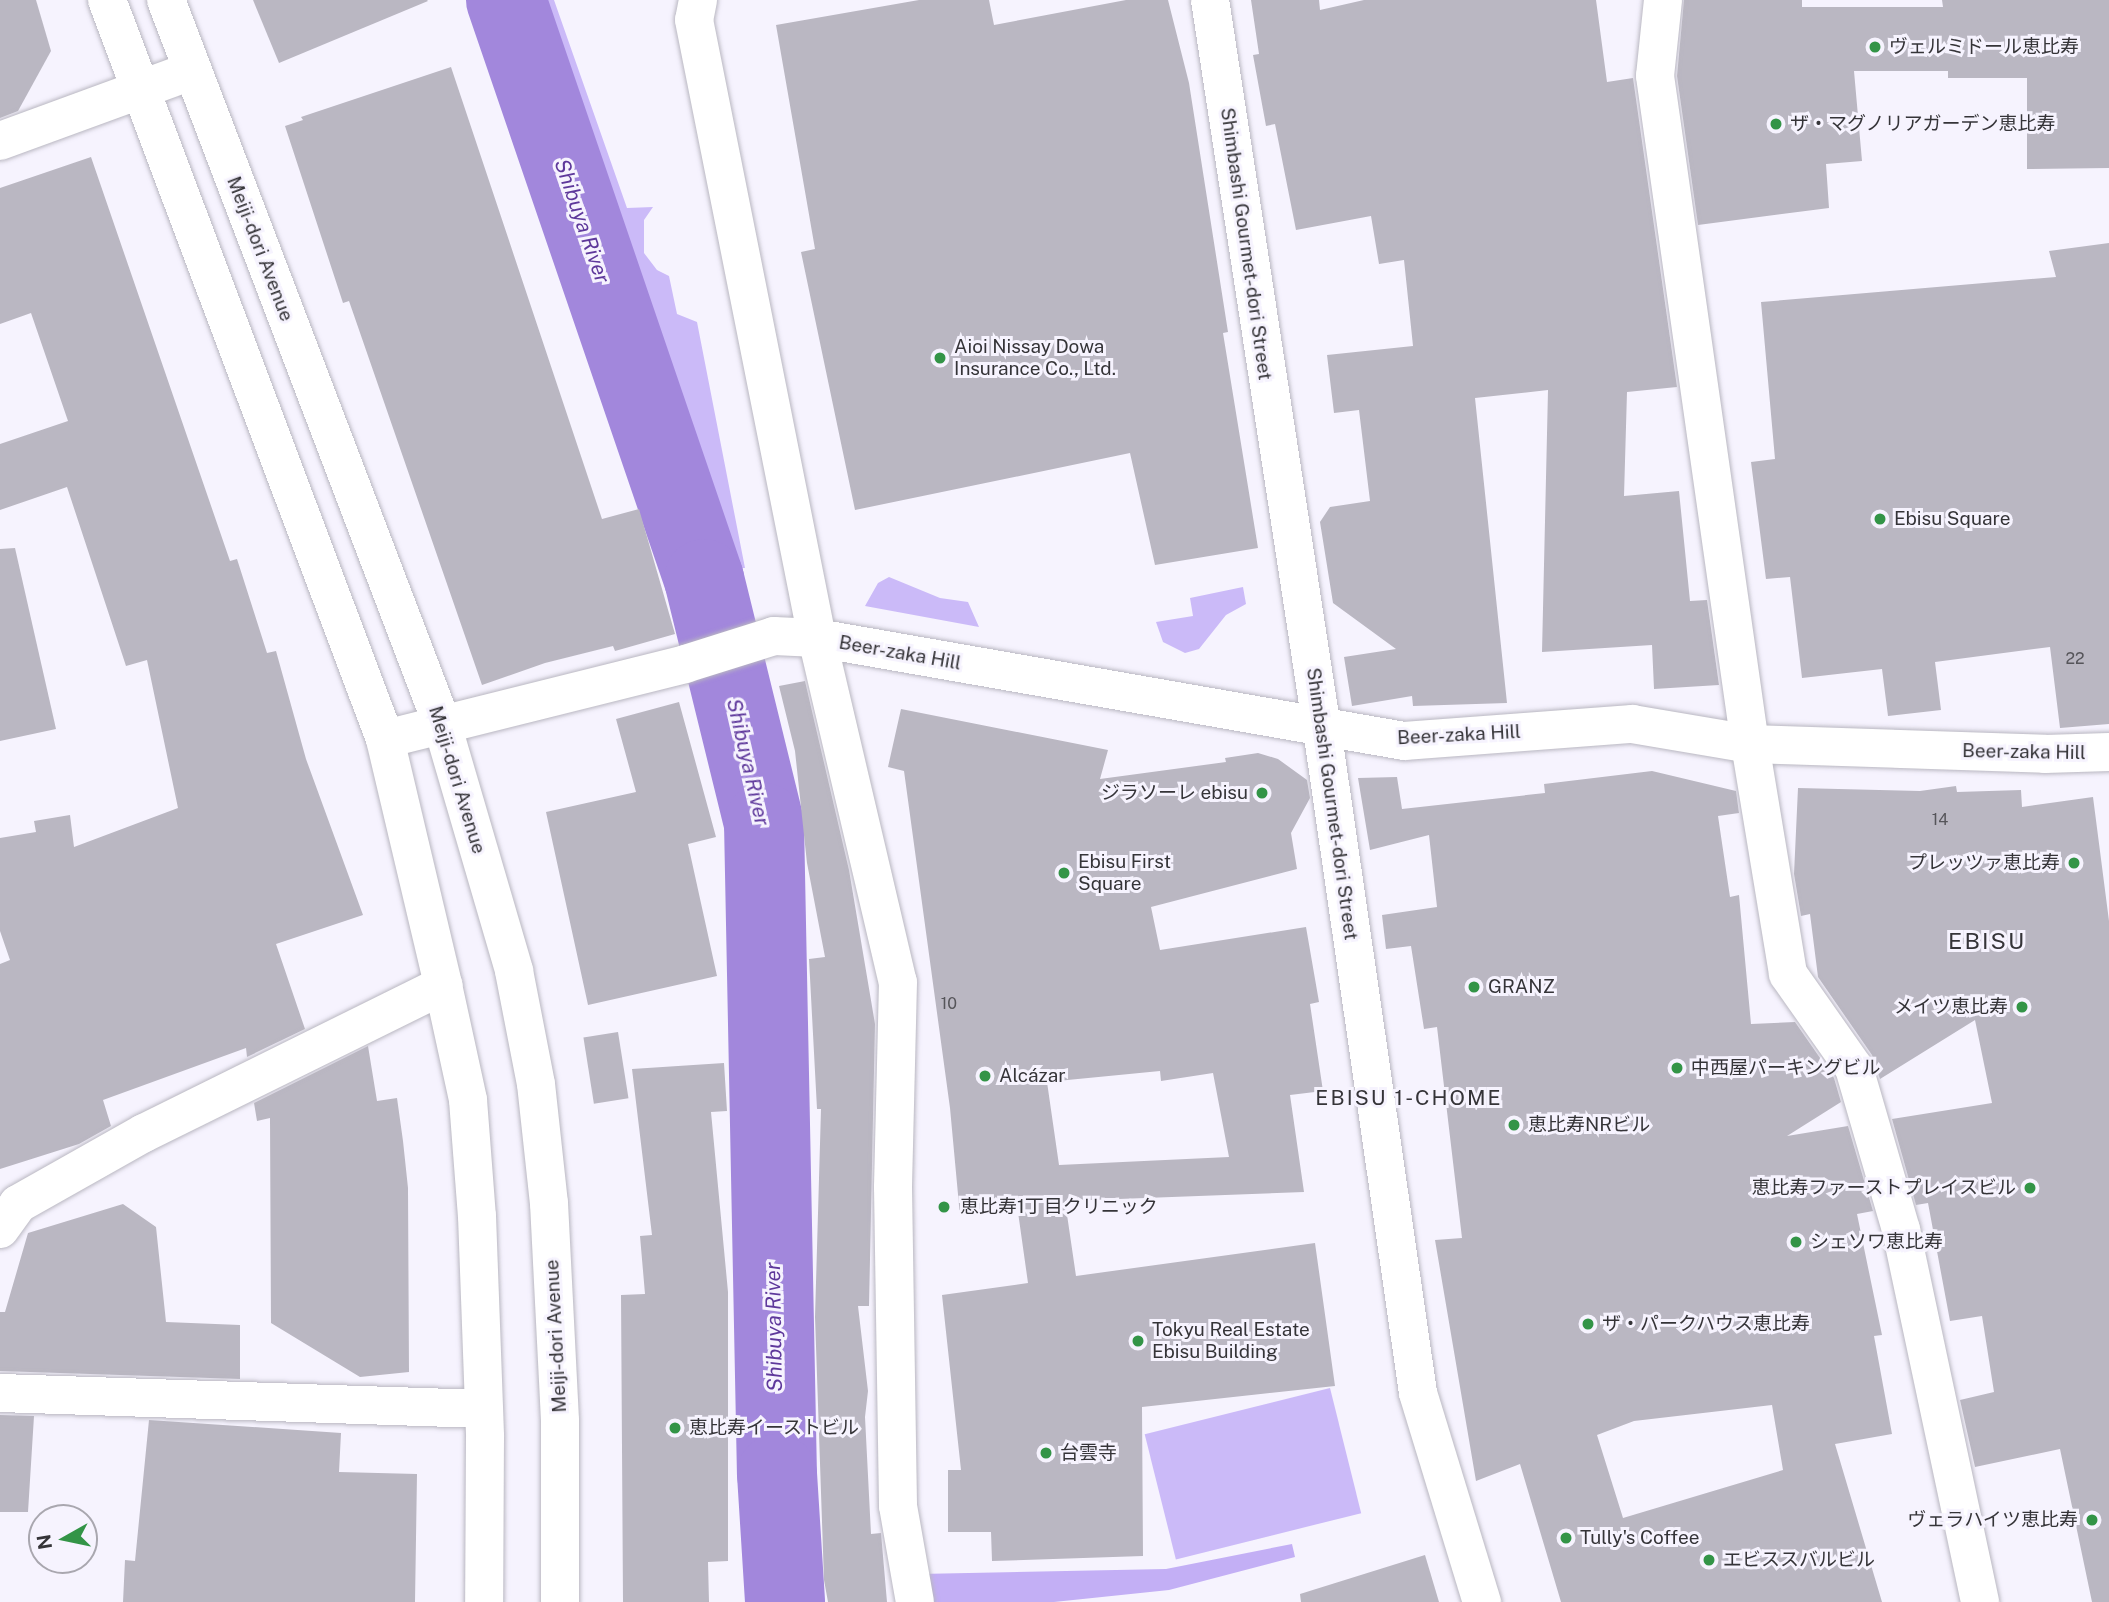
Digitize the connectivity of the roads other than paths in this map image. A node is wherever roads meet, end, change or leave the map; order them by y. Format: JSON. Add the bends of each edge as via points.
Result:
{"nodes":[{"id":1,"x":107,"y":0,"type":"edge"},
{"id":2,"x":166,"y":0,"type":"edge"},
{"id":3,"x":698,"y":0,"type":"edge"},
{"id":4,"x":1210,"y":0,"type":"edge"},
{"id":5,"x":1663,"y":0,"type":"edge"},
{"id":6,"x":191,"y":71,"type":"junction"},
{"id":7,"x":138,"y":88,"type":"junction"},
{"id":8,"x":0,"y":141,"type":"edge"},
{"id":9,"x":817,"y":638,"type":"junction"},
{"id":10,"x":442,"y":724,"type":"junction"},
{"id":11,"x":1322,"y":729,"type":"junction"},
{"id":12,"x":385,"y":739,"type":"junction"},
{"id":13,"x":1750,"y":744,"type":"junction"},
{"id":14,"x":2109,"y":752,"type":"edge"},
{"id":15,"x":443,"y":985,"type":"junction"},
{"id":16,"x":0,"y":1229,"type":"edge"},
{"id":17,"x":0,"y":1393,"type":"edge"},
{"id":18,"x":484,"y":1409,"type":"junction"},
{"id":19,"x":484,"y":1602,"type":"edge"},
{"id":20,"x":560,"y":1602,"type":"edge"},
{"id":21,"x":915,"y":1602,"type":"edge"},
{"id":22,"x":1482,"y":1602,"type":"edge"},
{"id":23,"x":1980,"y":1602,"type":"edge"}],
"edges":[{"from":1,"to":7,"type":"street"},
{"from":2,"to":6,"type":"street","name":"Meiji-dori Avenue"},
{"from":3,"to":9,"type":"street","via":[[694,20]]},
{"from":4,"to":11,"type":"street","name":"Shimbashi Gourmet-dori Street"},
{"from":5,"to":13,"type":"street","via":[[1654,76]]},
{"from":6,"to":7,"type":"street"},
{"from":6,"to":10,"type":"street","name":"Meiji-dori Avenue"},
{"from":7,"to":8,"type":"street"},
{"from":7,"to":12,"type":"street"},
{"from":9,"to":10,"type":"street","name":"Beer-zaka Hill","via":[[774,636],[685,664]]},
{"from":9,"to":11,"type":"street","name":"Beer-zaka Hill"},
{"from":9,"to":21,"type":"street","via":[[898,982],[893,1188],[898,1506]]},
{"from":10,"to":12,"type":"street"},
{"from":10,"to":20,"type":"street","name":"Meiji-dori Avenue","via":[[514,971],[536,1084],[550,1203],[559,1408]]},
{"from":11,"to":13,"type":"street","name":"Beer-zaka Hill","via":[[1404,741],[1632,724]]},
{"from":11,"to":22,"type":"street","name":"Shimbashi Gourmet-dori Street","via":[[1418,1393]]},
{"from":12,"to":15,"type":"street"},
{"from":13,"to":14,"type":"street","name":"Beer-zaka Hill"},
{"from":13,"to":23,"type":"street","via":[[1788,974],[1854,1069],[1901,1230]]},
{"from":15,"to":16,"type":"street","via":[[145,1133],[18,1204]]},
{"from":15,"to":18,"type":"street","via":[[468,1100]]},
{"from":17,"to":18,"type":"street"},
{"from":18,"to":19,"type":"street"}]}
